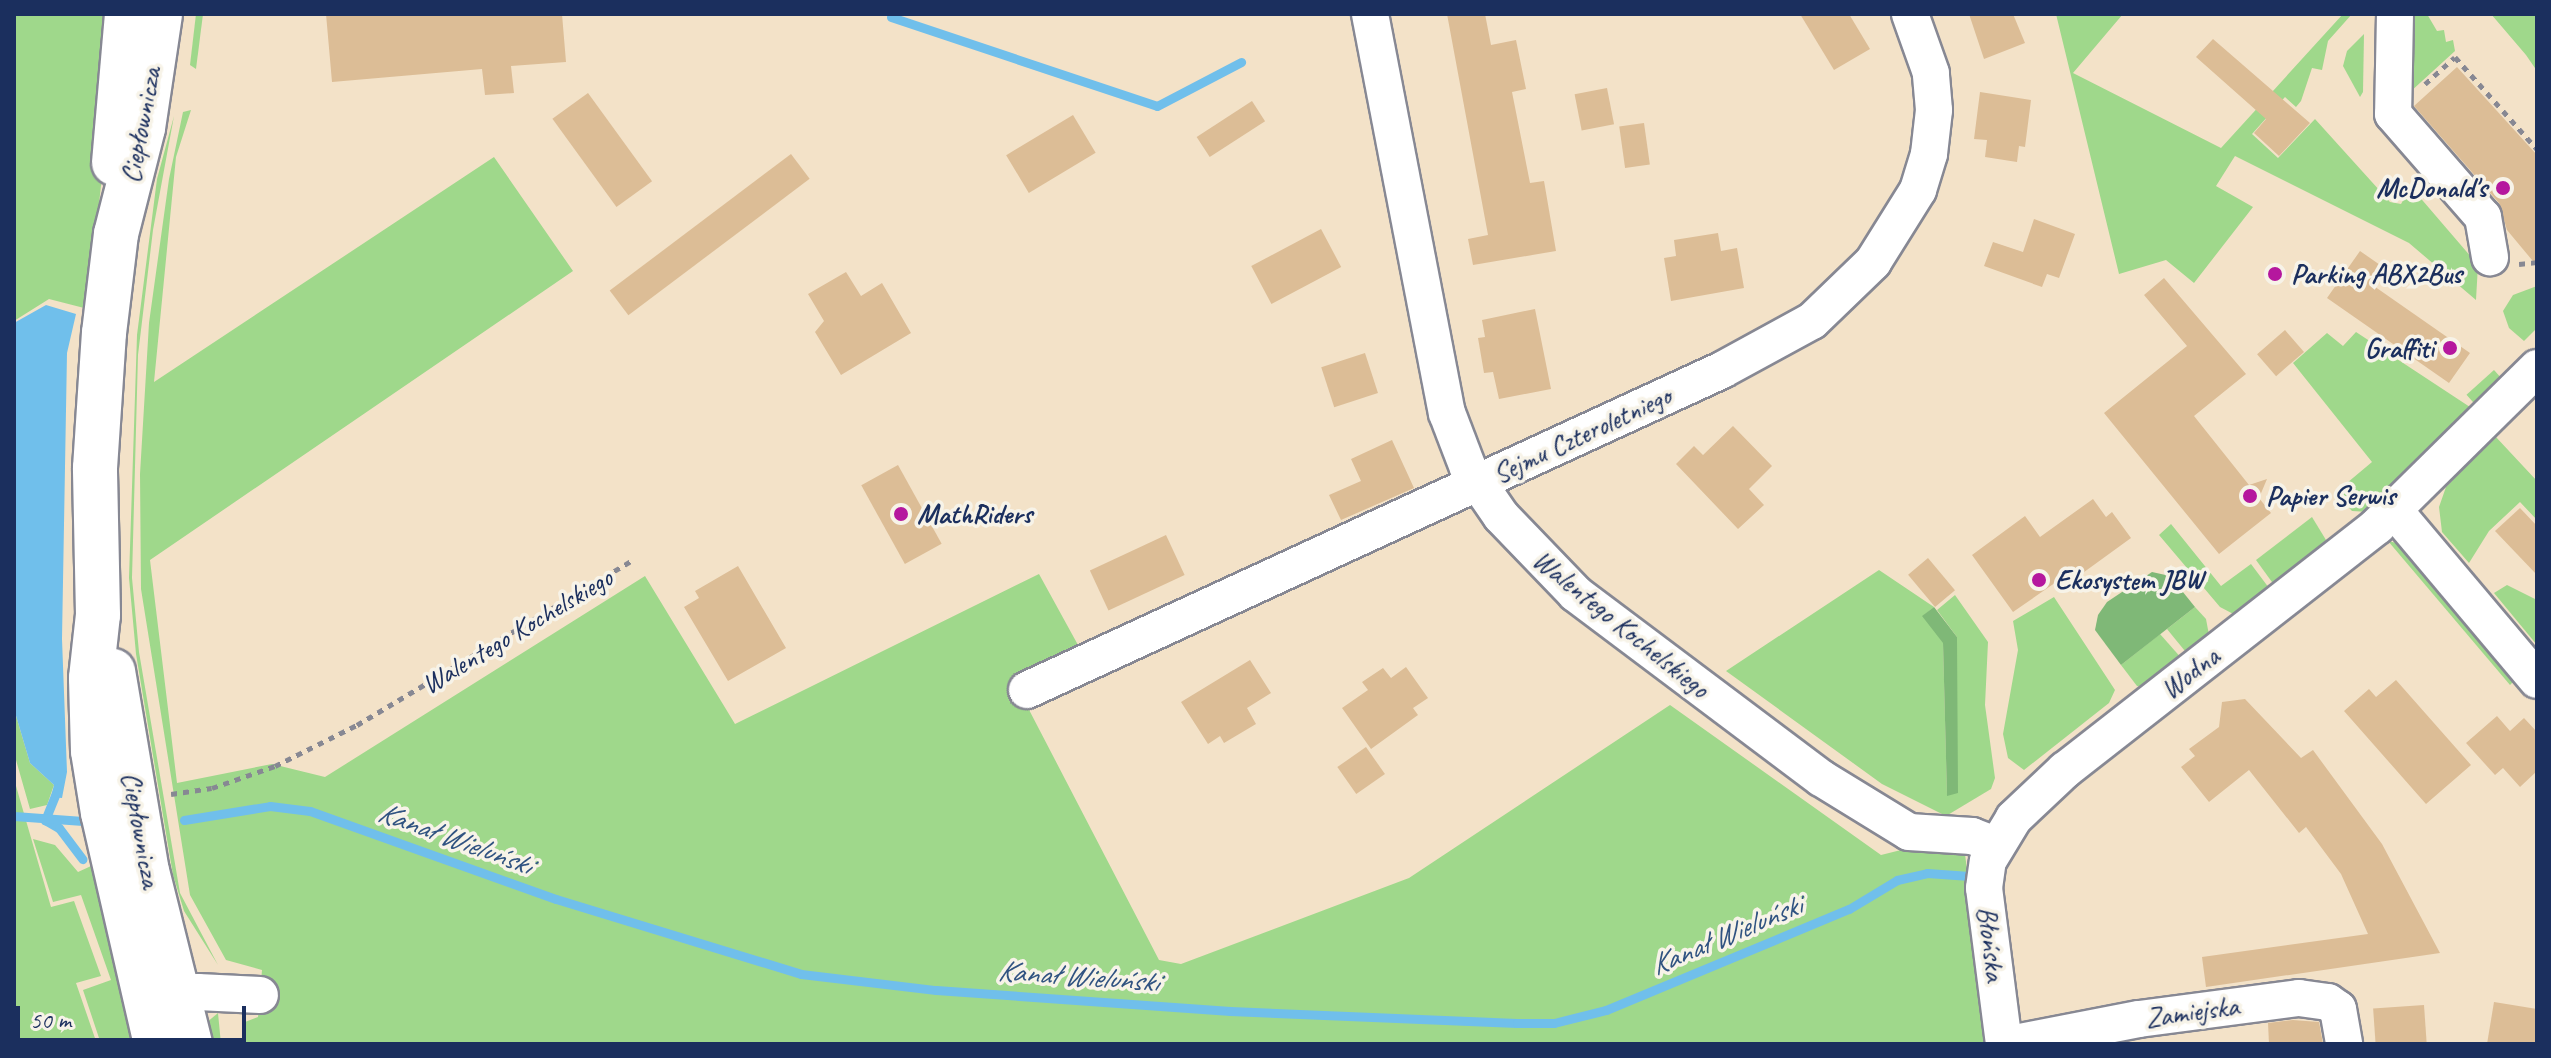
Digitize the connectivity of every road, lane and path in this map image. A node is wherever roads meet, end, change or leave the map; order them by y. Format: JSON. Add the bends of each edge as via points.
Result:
{"nodes":[{"id":1,"x":127,"y":14,"type":"edge"},
{"id":2,"x":160,"y":14,"type":"edge"},
{"id":3,"x":1370,"y":14,"type":"edge"},
{"id":4,"x":1910,"y":14,"type":"edge"},
{"id":5,"x":2375,"y":14,"type":"edge"},
{"id":6,"x":2395,"y":14,"type":"edge"},
{"id":7,"x":2393,"y":114,"type":"junction"},
{"id":8,"x":2537,"y":149,"type":"edge"},
{"id":9,"x":116,"y":234,"type":"junction"},
{"id":10,"x":2490,"y":257,"type":"dead end"},
{"id":11,"x":2537,"y":368,"type":"edge"},
{"id":12,"x":1478,"y":483,"type":"junction"},
{"id":13,"x":2394,"y":510,"type":"junction"},
{"id":14,"x":634,"y":559,"type":"dead end"},
{"id":15,"x":2537,"y":680,"type":"edge"},
{"id":16,"x":1027,"y":690,"type":"dead end"},
{"id":17,"x":166,"y":795,"type":"dead end"},
{"id":18,"x":1995,"y":845,"type":"junction"},
{"id":19,"x":260,"y":995,"type":"dead end"},
{"id":20,"x":160,"y":1015,"type":"edge"},
{"id":21,"x":190,"y":1044,"type":"edge"},
{"id":22,"x":2007,"y":1044,"type":"edge"},
{"id":23,"x":2344,"y":1044,"type":"edge"}],
"edges":[{"from":1,"to":9,"type":"main road","name":"Ciepłownicza","via":[[115,128]]},
{"from":2,"to":9,"type":"main road","name":"Ciepłownicza","via":[[143,128]]},
{"from":3,"to":12,"type":"street","name":"Walentego Kochelskiego","via":[[1447,413]]},
{"from":4,"to":12,"type":"street","name":"Sejmu Czteroletniego","via":[[1931,73],[1929,154],[1899,225],[1845,294],[1771,347]]},
{"from":5,"to":7,"type":"street","via":[[2371,77]]},
{"from":6,"to":7,"type":"street"},
{"from":7,"to":8,"type":"path","via":[[2455,57]]},
{"from":7,"to":10,"type":"street","via":[[2483,217]]},
{"from":9,"to":20,"type":"main road","name":"Ciepłownicza","via":[[97,433],[98,615],[115,677],[147,871]]},
{"from":11,"to":13,"type":"street","name":"Wodna"},
{"from":12,"to":16,"type":"street","name":"Sejmu Czteroletniego"},
{"from":12,"to":18,"type":"street","name":"Walentego Kochelskiego","via":[[1523,542],[1576,594],[1821,778],[1909,832],[1972,836]]},
{"from":13,"to":15,"type":"street"},
{"from":13,"to":18,"type":"street","name":"Wodna","via":[[2065,770],[2027,804]]},
{"from":14,"to":17,"type":"path","name":"Walentego Kochelskiego","via":[[400,702],[275,766],[212,788]]},
{"from":18,"to":22,"type":"street","name":"Błońska","via":[[1984,888]]},
{"from":19,"to":20,"type":"street","via":[[217,991]]},
{"from":20,"to":21,"type":"main road","name":"Ciepłownicza"},
{"from":22,"to":23,"type":"street","name":"Zamiejska","via":[[2139,1019],[2299,998],[2316,998],[2338,1009]]}]}
